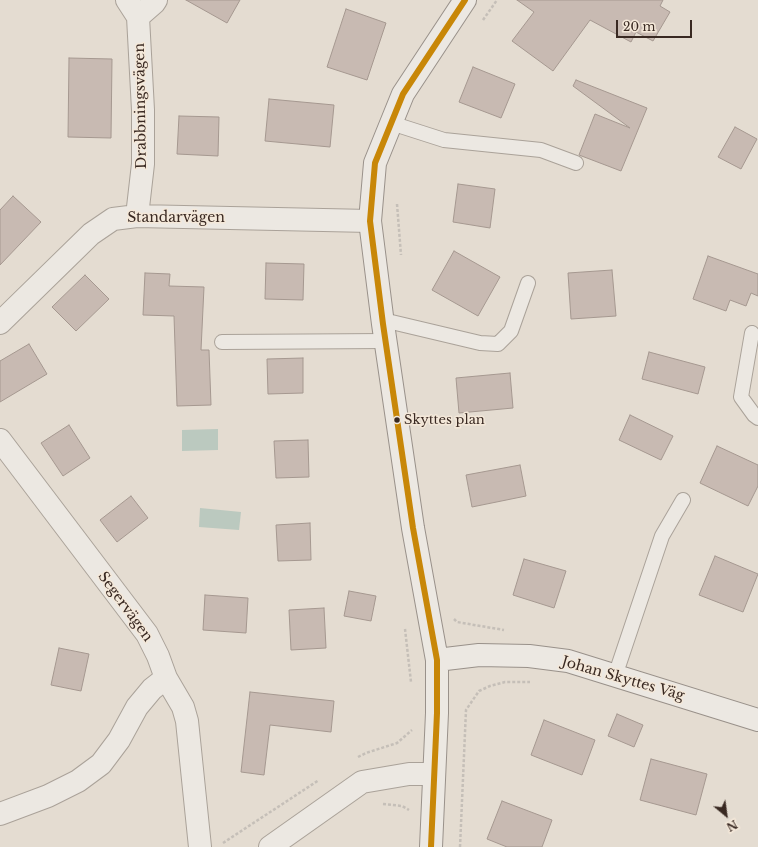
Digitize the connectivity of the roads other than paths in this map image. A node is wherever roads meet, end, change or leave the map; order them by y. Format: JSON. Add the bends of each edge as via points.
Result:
{"nodes":[{"id":1,"x":156,"y":0,"type":"edge"},
{"id":2,"x":465,"y":0,"type":"edge"},
{"id":3,"x":133,"y":9,"type":"edge"},
{"id":4,"x":391,"y":123,"type":"junction"},
{"id":5,"x":576,"y":163,"type":"dead end"},
{"id":6,"x":138,"y":216,"type":"junction"},
{"id":7,"x":370,"y":221,"type":"junction"},
{"id":8,"x":528,"y":283,"type":"dead end"},
{"id":9,"x":383,"y":320,"type":"junction"},
{"id":10,"x":0,"y":323,"type":"edge"},
{"id":11,"x":752,"y":333,"type":"dead end"},
{"id":12,"x":386,"y":341,"type":"junction"},
{"id":13,"x":222,"y":342,"type":"dead end"},
{"id":14,"x":758,"y":418,"type":"edge"},
{"id":15,"x":0,"y":440,"type":"edge"},
{"id":16,"x":682,"y":500,"type":"dead end"},
{"id":17,"x":437,"y":660,"type":"junction"},
{"id":18,"x":615,"y":676,"type":"junction"},
{"id":19,"x":166,"y":678,"type":"junction"},
{"id":20,"x":758,"y":720,"type":"edge"},
{"id":21,"x":434,"y":774,"type":"junction"},
{"id":22,"x":0,"y":814,"type":"edge"},
{"id":23,"x":208,"y":846,"type":"edge"},
{"id":24,"x":270,"y":847,"type":"edge"},
{"id":25,"x":431,"y":847,"type":"edge"}],
"edges":[{"from":1,"to":3,"type":"street","via":[[154,3]]},
{"from":2,"to":4,"type":"street","via":[[403,94]]},
{"from":3,"to":6,"type":"street","name":"Drabbningsvägen","via":[[143,110],[143,164]]},
{"from":4,"to":5,"type":"lane","via":[[444,140],[541,150]]},
{"from":4,"to":7,"type":"street","via":[[375,163]]},
{"from":6,"to":7,"type":"street","name":"Standarvägen"},
{"from":6,"to":10,"type":"street","name":"Standarvägen","via":[[113,218],[91,234]]},
{"from":7,"to":9,"type":"street"},
{"from":8,"to":9,"type":"lane","via":[[511,331],[498,344],[480,343]]},
{"from":9,"to":12,"type":"street"},
{"from":11,"to":14,"type":"lane","via":[[741,397]]},
{"from":12,"to":13,"type":"lane"},
{"from":12,"to":17,"type":"street","via":[[413,528]]},
{"from":15,"to":19,"type":"street","name":"Segervägen","via":[[147,634]]},
{"from":16,"to":18,"type":"lane","via":[[662,536]]},
{"from":17,"to":18,"type":"street","name":"Johan Skyttes Väg","via":[[479,655],[529,656],[568,661]]},
{"from":17,"to":21,"type":"street"},
{"from":18,"to":20,"type":"street","name":"Johan Skyttes Väg"},
{"from":19,"to":22,"type":"street","via":[[152,689],[137,707],[119,740],[101,764],[78,781],[48,796]]},
{"from":19,"to":23,"type":"street","name":"Segervägen","via":[[183,707],[187,721]]},
{"from":21,"to":24,"type":"street","via":[[409,774],[362,782]]},
{"from":21,"to":25,"type":"street"}]}
